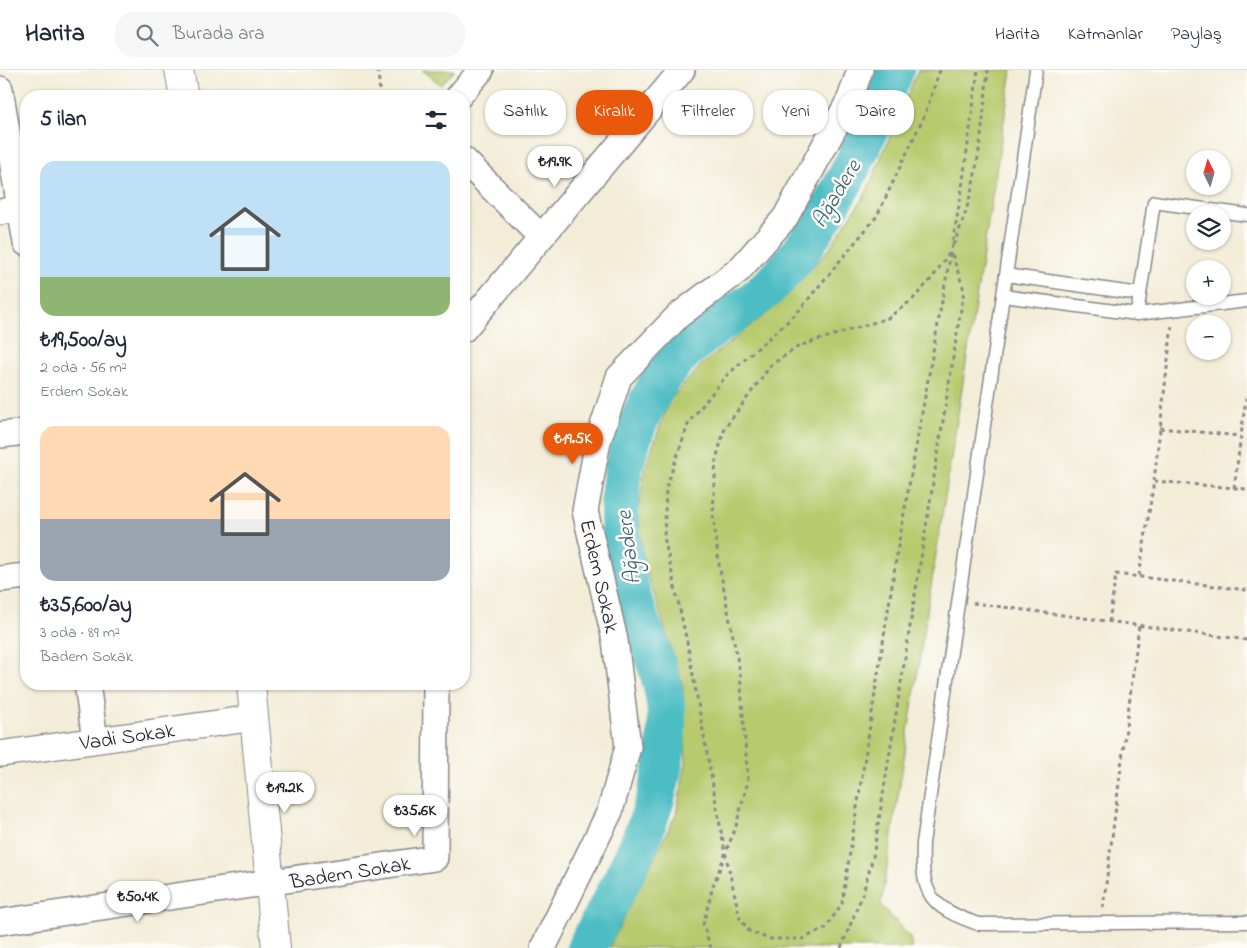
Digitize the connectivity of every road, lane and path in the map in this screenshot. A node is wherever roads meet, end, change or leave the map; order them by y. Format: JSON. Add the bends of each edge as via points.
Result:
{"nodes":[{"id":1,"x":179,"y":70,"type":"edge"},
{"id":2,"x":378,"y":70,"type":"edge"},
{"id":3,"x":482,"y":70,"type":"edge"},
{"id":4,"x":682,"y":70,"type":"edge"},
{"id":5,"x":860,"y":70,"type":"edge"},
{"id":6,"x":940,"y":70,"type":"edge"},
{"id":7,"x":978,"y":70,"type":"edge"},
{"id":8,"x":988,"y":70,"type":"edge"},
{"id":9,"x":1036,"y":70,"type":"edge"},
{"id":10,"x":0,"y":89,"type":"edge"},
{"id":11,"x":183,"y":90,"type":"edge"},
{"id":12,"x":380,"y":90,"type":"edge"},
{"id":13,"x":464,"y":90,"type":"edge"},
{"id":14,"x":470,"y":166,"type":"edge"},
{"id":15,"x":16,"y":209,"type":"edge"},
{"id":16,"x":1247,"y":215,"type":"edge"},
{"id":17,"x":20,"y":223,"type":"edge"},
{"id":18,"x":540,"y":236,"type":"junction"},
{"id":19,"x":951,"y":250,"type":"junction"},
{"id":20,"x":1006,"y":275,"type":"junction"},
{"id":21,"x":1140,"y":294,"type":"junction"},
{"id":22,"x":1003,"y":296,"type":"junction"},
{"id":23,"x":1247,"y":301,"type":"edge"},
{"id":24,"x":1174,"y":310,"type":"junction"},
{"id":25,"x":1137,"y":314,"type":"junction"},
{"id":26,"x":470,"y":321,"type":"edge"},
{"id":27,"x":1246,"y":398,"type":"edge"},
{"id":28,"x":1160,"y":428,"type":"junction"},
{"id":29,"x":20,"y":433,"type":"edge"},
{"id":30,"x":0,"y":435,"type":"edge"},
{"id":31,"x":1240,"y":436,"type":"junction"},
{"id":32,"x":1154,"y":482,"type":"junction"},
{"id":33,"x":1234,"y":488,"type":"junction"},
{"id":34,"x":1247,"y":489,"type":"edge"},
{"id":35,"x":1139,"y":576,"type":"junction"},
{"id":36,"x":20,"y":577,"type":"edge"},
{"id":37,"x":0,"y":579,"type":"edge"},
{"id":38,"x":1247,"y":590,"type":"edge"},
{"id":39,"x":958,"y":601,"type":"junction"},
{"id":40,"x":1110,"y":622,"type":"junction"},
{"id":41,"x":1139,"y":626,"type":"junction"},
{"id":42,"x":1247,"y":640,"type":"edge"},
{"id":43,"x":88,"y":690,"type":"edge"},
{"id":44,"x":252,"y":690,"type":"edge"},
{"id":45,"x":436,"y":690,"type":"edge"},
{"id":46,"x":254,"y":718,"type":"junction"},
{"id":47,"x":95,"y":740,"type":"junction"},
{"id":48,"x":0,"y":754,"type":"edge"},
{"id":49,"x":725,"y":854,"type":"junction"},
{"id":50,"x":271,"y":884,"type":"junction"},
{"id":51,"x":0,"y":922,"type":"edge"},
{"id":52,"x":1247,"y":922,"type":"edge"},
{"id":53,"x":1101,"y":924,"type":"junction"},
{"id":54,"x":276,"y":948,"type":"edge"},
{"id":55,"x":543,"y":948,"type":"edge"},
{"id":56,"x":711,"y":948,"type":"edge"},
{"id":57,"x":841,"y":948,"type":"edge"}],
"edges":[{"from":1,"to":11,"type":"street"},
{"from":2,"to":12,"type":"path"},
{"from":3,"to":13,"type":"street"},
{"from":4,"to":18,"type":"street"},
{"from":5,"to":55,"type":"street","name":"Erdem Sokak","via":[[850,99],[785,218],[740,270],[678,316],[619,377],[598,441],[585,512],[615,640],[628,747],[610,811]]},
{"from":6,"to":49,"type":"path","via":[[925,114],[877,216],[796,314],[726,376],[689,422],[666,488],[664,536]]},
{"from":7,"to":19,"type":"path"},
{"from":8,"to":19,"type":"path","via":[[980,147],[960,230]]},
{"from":9,"to":20,"type":"lane"},
{"from":10,"to":15,"type":"street"},
{"from":14,"to":18,"type":"street"},
{"from":15,"to":17,"type":"street"},
{"from":16,"to":21,"type":"lane","via":[[1154,202]]},
{"from":18,"to":26,"type":"street"},
{"from":19,"to":49,"type":"path","via":[[934,277],[912,300],[888,318],[799,346],[771,365],[725,428],[716,459],[713,514],[740,673],[748,781]]},
{"from":19,"to":49,"type":"path","via":[[898,547],[842,903],[826,928],[802,939],[769,939],[749,931],[740,919]]},
{"from":19,"to":57,"type":"path","via":[[962,281],[962,300],[873,857],[863,893]]},
{"from":20,"to":21,"type":"lane"},
{"from":20,"to":22,"type":"lane"},
{"from":21,"to":25,"type":"lane"},
{"from":22,"to":25,"type":"lane"},
{"from":22,"to":39,"type":"lane"},
{"from":23,"to":24,"type":"lane"},
{"from":24,"to":25,"type":"lane"},
{"from":24,"to":28,"type":"path"},
{"from":27,"to":31,"type":"path"},
{"from":28,"to":31,"type":"path"},
{"from":28,"to":32,"type":"path"},
{"from":29,"to":30,"type":"street"},
{"from":31,"to":33,"type":"path"},
{"from":32,"to":33,"type":"path"},
{"from":32,"to":35,"type":"path"},
{"from":33,"to":34,"type":"path"},
{"from":35,"to":38,"type":"path"},
{"from":35,"to":40,"type":"path","via":[[1116,574]]},
{"from":36,"to":37,"type":"street"},
{"from":39,"to":40,"type":"path"},
{"from":39,"to":53,"type":"lane","via":[[923,843],[925,887],[937,905],[954,916],[978,924]]},
{"from":40,"to":41,"type":"path"},
{"from":41,"to":42,"type":"path"},
{"from":41,"to":53,"type":"path"},
{"from":43,"to":47,"type":"street"},
{"from":44,"to":46,"type":"street"},
{"from":45,"to":50,"type":"street","name":"Badem Sokak","via":[[434,858]]},
{"from":46,"to":47,"type":"street","name":"Vadi Sokak"},
{"from":46,"to":50,"type":"street"},
{"from":47,"to":48,"type":"street","name":"Vadi Sokak"},
{"from":49,"to":56,"type":"path","via":[[703,925]]},
{"from":50,"to":51,"type":"street"},
{"from":50,"to":54,"type":"street"},
{"from":52,"to":53,"type":"lane"}]}
